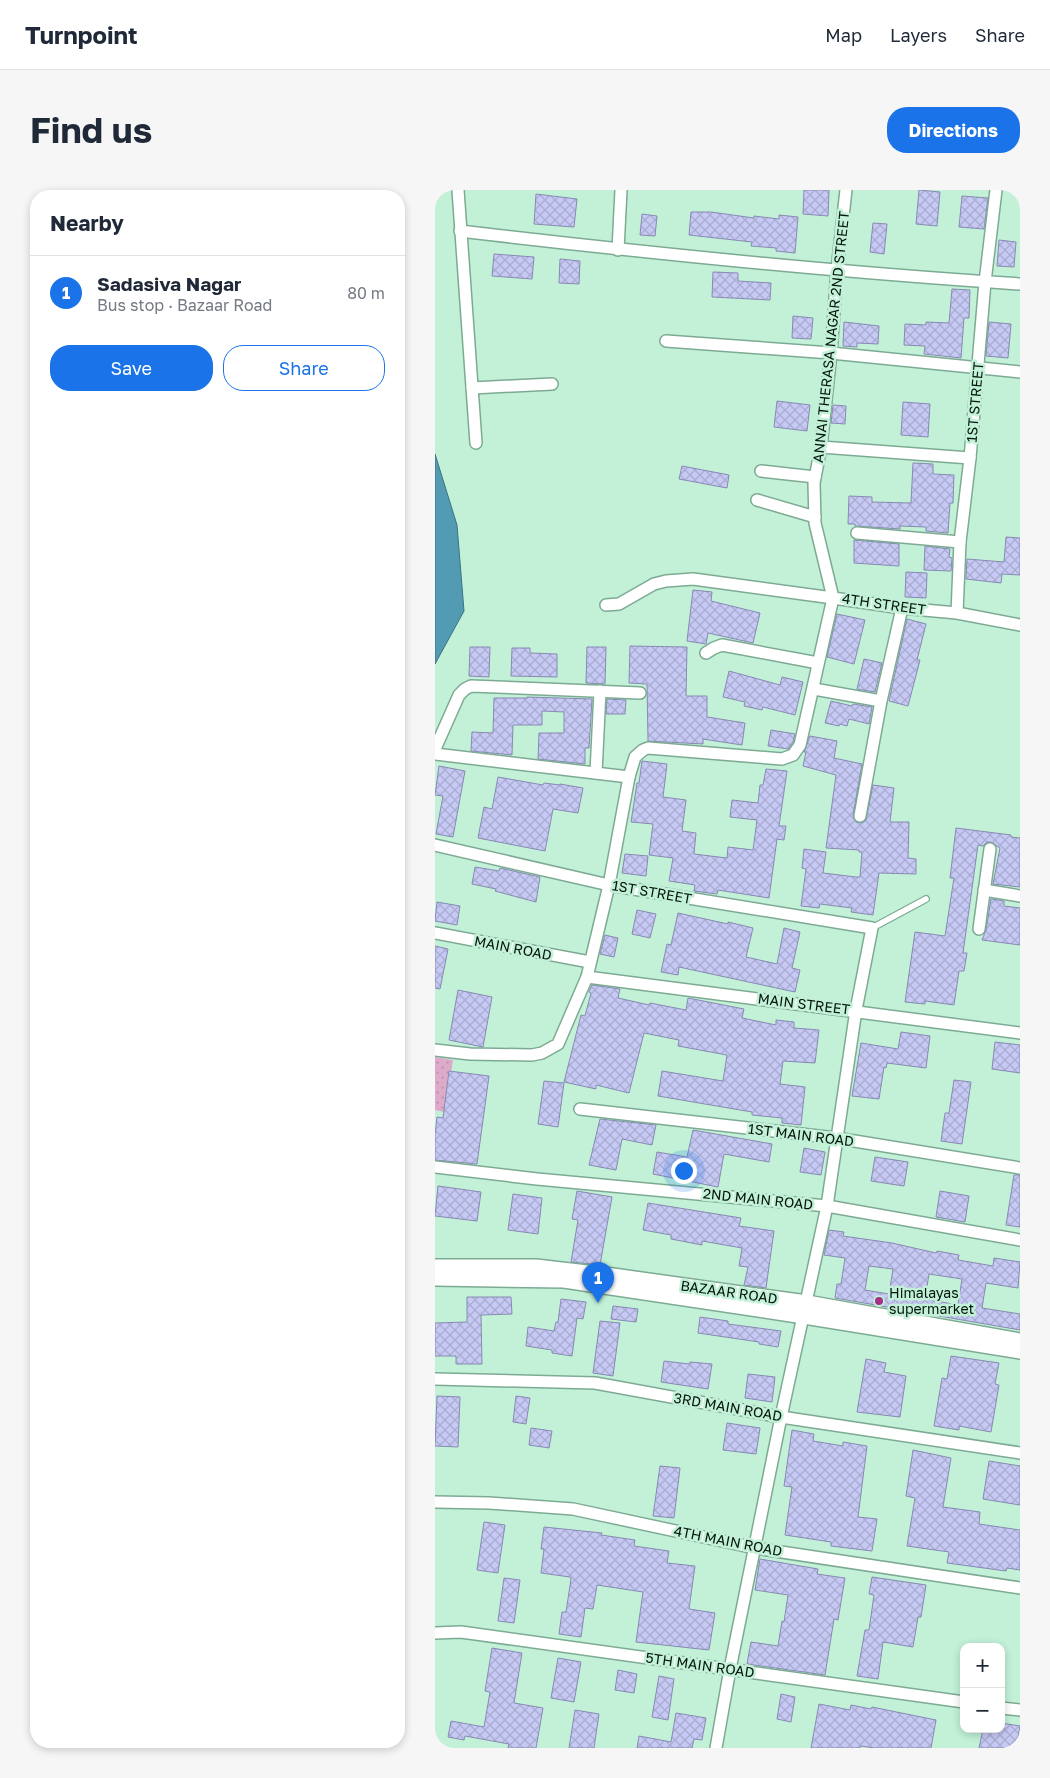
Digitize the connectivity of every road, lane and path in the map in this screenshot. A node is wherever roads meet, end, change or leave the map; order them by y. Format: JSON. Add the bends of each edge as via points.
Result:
{"nodes":[{"id":1,"x":458,"y":190,"type":"edge"},
{"id":2,"x":621,"y":190,"type":"edge"},
{"id":3,"x":846,"y":190,"type":"edge"},
{"id":4,"x":996,"y":190,"type":"edge"},
{"id":5,"x":460,"y":231,"type":"junction"},
{"id":6,"x":618,"y":250,"type":"junction"},
{"id":7,"x":837,"y":270,"type":"junction"},
{"id":8,"x":985,"y":282,"type":"junction"},
{"id":9,"x":1020,"y":284,"type":"edge"},
{"id":10,"x":666,"y":341,"type":"dead end"},
{"id":11,"x":831,"y":353,"type":"junction"},
{"id":12,"x":977,"y":368,"type":"junction"},
{"id":13,"x":1020,"y":372,"type":"edge"},
{"id":14,"x":552,"y":384,"type":"dead end"},
{"id":15,"x":472,"y":388,"type":"junction"},
{"id":16,"x":476,"y":443,"type":"dead end"},
{"id":17,"x":821,"y":447,"type":"junction"},
{"id":18,"x":970,"y":458,"type":"junction"},
{"id":19,"x":761,"y":471,"type":"dead end"},
{"id":20,"x":815,"y":480,"type":"junction"},
{"id":21,"x":757,"y":500,"type":"dead end"},
{"id":22,"x":815,"y":517,"type":"junction"},
{"id":23,"x":857,"y":533,"type":"dead end"},
{"id":24,"x":960,"y":542,"type":"junction"},
{"id":25,"x":833,"y":598,"type":"junction"},
{"id":26,"x":606,"y":605,"type":"dead end"},
{"id":27,"x":901,"y":608,"type":"junction"},
{"id":28,"x":957,"y":613,"type":"junction"},
{"id":29,"x":1020,"y":625,"type":"edge"},
{"id":30,"x":706,"y":652,"type":"dead end"},
{"id":31,"x":818,"y":663,"type":"junction"},
{"id":32,"x":814,"y":689,"type":"junction"},
{"id":33,"x":600,"y":691,"type":"junction"},
{"id":34,"x":640,"y":693,"type":"dead end"},
{"id":35,"x":881,"y":701,"type":"junction"},
{"id":36,"x":435,"y":749,"type":"edge"},
{"id":37,"x":435,"y":754,"type":"edge"},
{"id":38,"x":596,"y":773,"type":"junction"},
{"id":39,"x":629,"y":777,"type":"junction"},
{"id":40,"x":860,"y":816,"type":"dead end"},
{"id":41,"x":435,"y":845,"type":"edge"},
{"id":42,"x":990,"y":849,"type":"dead end"},
{"id":43,"x":609,"y":885,"type":"junction"},
{"id":44,"x":984,"y":890,"type":"junction"},
{"id":45,"x":1020,"y":896,"type":"edge"},
{"id":46,"x":926,"y":899,"type":"dead end"},
{"id":47,"x":871,"y":928,"type":"junction"},
{"id":48,"x":979,"y":929,"type":"dead end"},
{"id":49,"x":435,"y":933,"type":"edge"},
{"id":50,"x":590,"y":962,"type":"junction"},
{"id":51,"x":587,"y":977,"type":"junction"},
{"id":52,"x":855,"y":1010,"type":"junction"},
{"id":53,"x":1020,"y":1033,"type":"edge"},
{"id":54,"x":435,"y":1050,"type":"edge"},
{"id":55,"x":580,"y":1110,"type":"dead end"},
{"id":56,"x":836,"y":1138,"type":"junction"},
{"id":57,"x":435,"y":1166,"type":"edge"},
{"id":58,"x":1020,"y":1168,"type":"edge"},
{"id":59,"x":827,"y":1206,"type":"junction"},
{"id":60,"x":1020,"y":1240,"type":"edge"},
{"id":61,"x":435,"y":1267,"type":"edge"},
{"id":62,"x":435,"y":1278,"type":"edge"},
{"id":63,"x":805,"y":1309,"type":"junction"},
{"id":64,"x":1020,"y":1340,"type":"edge"},
{"id":65,"x":1020,"y":1351,"type":"edge"},
{"id":66,"x":435,"y":1379,"type":"edge"},
{"id":67,"x":781,"y":1417,"type":"junction"},
{"id":68,"x":1020,"y":1453,"type":"edge"},
{"id":69,"x":435,"y":1502,"type":"edge"},
{"id":70,"x":755,"y":1548,"type":"junction"},
{"id":71,"x":1020,"y":1588,"type":"edge"},
{"id":72,"x":435,"y":1633,"type":"edge"},
{"id":73,"x":730,"y":1670,"type":"junction"},
{"id":74,"x":960,"y":1701,"type":"edge"},
{"id":75,"x":1005,"y":1708,"type":"edge"},
{"id":76,"x":1020,"y":1710,"type":"edge"},
{"id":77,"x":716,"y":1748,"type":"edge"}],
"edges":[{"from":1,"to":5,"type":"street"},
{"from":2,"to":6,"type":"street"},
{"from":3,"to":7,"type":"street","name":"ANNAI THERASA NAGAR 2ND STREET"},
{"from":4,"to":8,"type":"street","name":"1ST STREET"},
{"from":5,"to":6,"type":"street"},
{"from":5,"to":15,"type":"street"},
{"from":6,"to":7,"type":"street"},
{"from":7,"to":8,"type":"street"},
{"from":7,"to":11,"type":"street","name":"ANNAI THERASA NAGAR 2ND STREET"},
{"from":8,"to":9,"type":"street"},
{"from":8,"to":12,"type":"street","name":"1ST STREET"},
{"from":10,"to":11,"type":"street"},
{"from":11,"to":12,"type":"street"},
{"from":11,"to":17,"type":"street","name":"ANNAI THERASA NAGAR 2ND STREET"},
{"from":12,"to":13,"type":"street"},
{"from":12,"to":18,"type":"street","name":"1ST STREET"},
{"from":14,"to":15,"type":"street"},
{"from":15,"to":16,"type":"street"},
{"from":17,"to":18,"type":"street"},
{"from":17,"to":20,"type":"street","name":"ANNAI THERASA NAGAR 2ND STREET"},
{"from":18,"to":24,"type":"street","name":"1ST STREET"},
{"from":19,"to":20,"type":"street"},
{"from":20,"to":22,"type":"street","name":"4TH STREET"},
{"from":21,"to":22,"type":"street"},
{"from":22,"to":25,"type":"street","name":"4TH STREET"},
{"from":23,"to":24,"type":"street"},
{"from":24,"to":28,"type":"street","name":"1ST STREET"},
{"from":25,"to":26,"type":"street","via":[[685,579],[654,584],[619,604]]},
{"from":25,"to":27,"type":"street","name":"4TH STREET"},
{"from":25,"to":31,"type":"street"},
{"from":27,"to":28,"type":"street","name":"4TH STREET"},
{"from":27,"to":35,"type":"street"},
{"from":28,"to":29,"type":"street","name":"4TH STREET"},
{"from":30,"to":31,"type":"street","via":[[722,645]]},
{"from":31,"to":32,"type":"street"},
{"from":32,"to":35,"type":"street"},
{"from":32,"to":39,"type":"street","via":[[800,745],[793,755],[782,759],[648,748],[635,757]]},
{"from":33,"to":34,"type":"street"},
{"from":33,"to":36,"type":"street","via":[[471,686],[459,695]]},
{"from":33,"to":38,"type":"street"},
{"from":35,"to":40,"type":"street"},
{"from":37,"to":38,"type":"street"},
{"from":38,"to":39,"type":"street"},
{"from":39,"to":43,"type":"street"},
{"from":41,"to":43,"type":"street","name":"1ST STREET"},
{"from":42,"to":44,"type":"street"},
{"from":43,"to":47,"type":"street","name":"1ST STREET"},
{"from":43,"to":50,"type":"street"},
{"from":44,"to":45,"type":"street"},
{"from":44,"to":48,"type":"street"},
{"from":46,"to":47,"type":"lane"},
{"from":47,"to":52,"type":"street"},
{"from":49,"to":50,"type":"street","name":"MAIN ROAD"},
{"from":50,"to":51,"type":"street"},
{"from":51,"to":52,"type":"street","name":"MAIN STREET"},
{"from":51,"to":54,"type":"street","via":[[558,1044],[542,1053],[470,1054]]},
{"from":52,"to":53,"type":"street","name":"MAIN STREET"},
{"from":52,"to":56,"type":"street"},
{"from":55,"to":56,"type":"street","name":"1ST MAIN ROAD"},
{"from":56,"to":58,"type":"street","name":"1ST MAIN ROAD"},
{"from":56,"to":59,"type":"street"},
{"from":57,"to":59,"type":"street","name":"2ND MAIN ROAD","via":[[537,1179]]},
{"from":59,"to":60,"type":"street","name":"2ND MAIN ROAD"},
{"from":59,"to":63,"type":"street"},
{"from":61,"to":63,"type":"main road","name":"BAZAAR ROAD","via":[[536,1267],[613,1276]]},
{"from":62,"to":63,"type":"main road","name":"BAZAAR ROAD","via":[[564,1280]]},
{"from":63,"to":64,"type":"main road","name":"BAZAAR ROAD"},
{"from":63,"to":65,"type":"main road","name":"BAZAAR ROAD"},
{"from":63,"to":67,"type":"street"},
{"from":66,"to":67,"type":"street","name":"3RD MAIN ROAD","via":[[595,1383]]},
{"from":67,"to":68,"type":"street","name":"3RD MAIN ROAD"},
{"from":67,"to":70,"type":"street"},
{"from":69,"to":70,"type":"street","name":"4TH MAIN ROAD","via":[[573,1509]]},
{"from":70,"to":71,"type":"street","name":"4TH MAIN ROAD"},
{"from":70,"to":73,"type":"street"},
{"from":72,"to":73,"type":"street","name":"5TH MAIN ROAD","via":[[461,1632]]},
{"from":73,"to":74,"type":"street","name":"5TH MAIN ROAD"},
{"from":73,"to":77,"type":"street"},
{"from":75,"to":76,"type":"street"}]}
